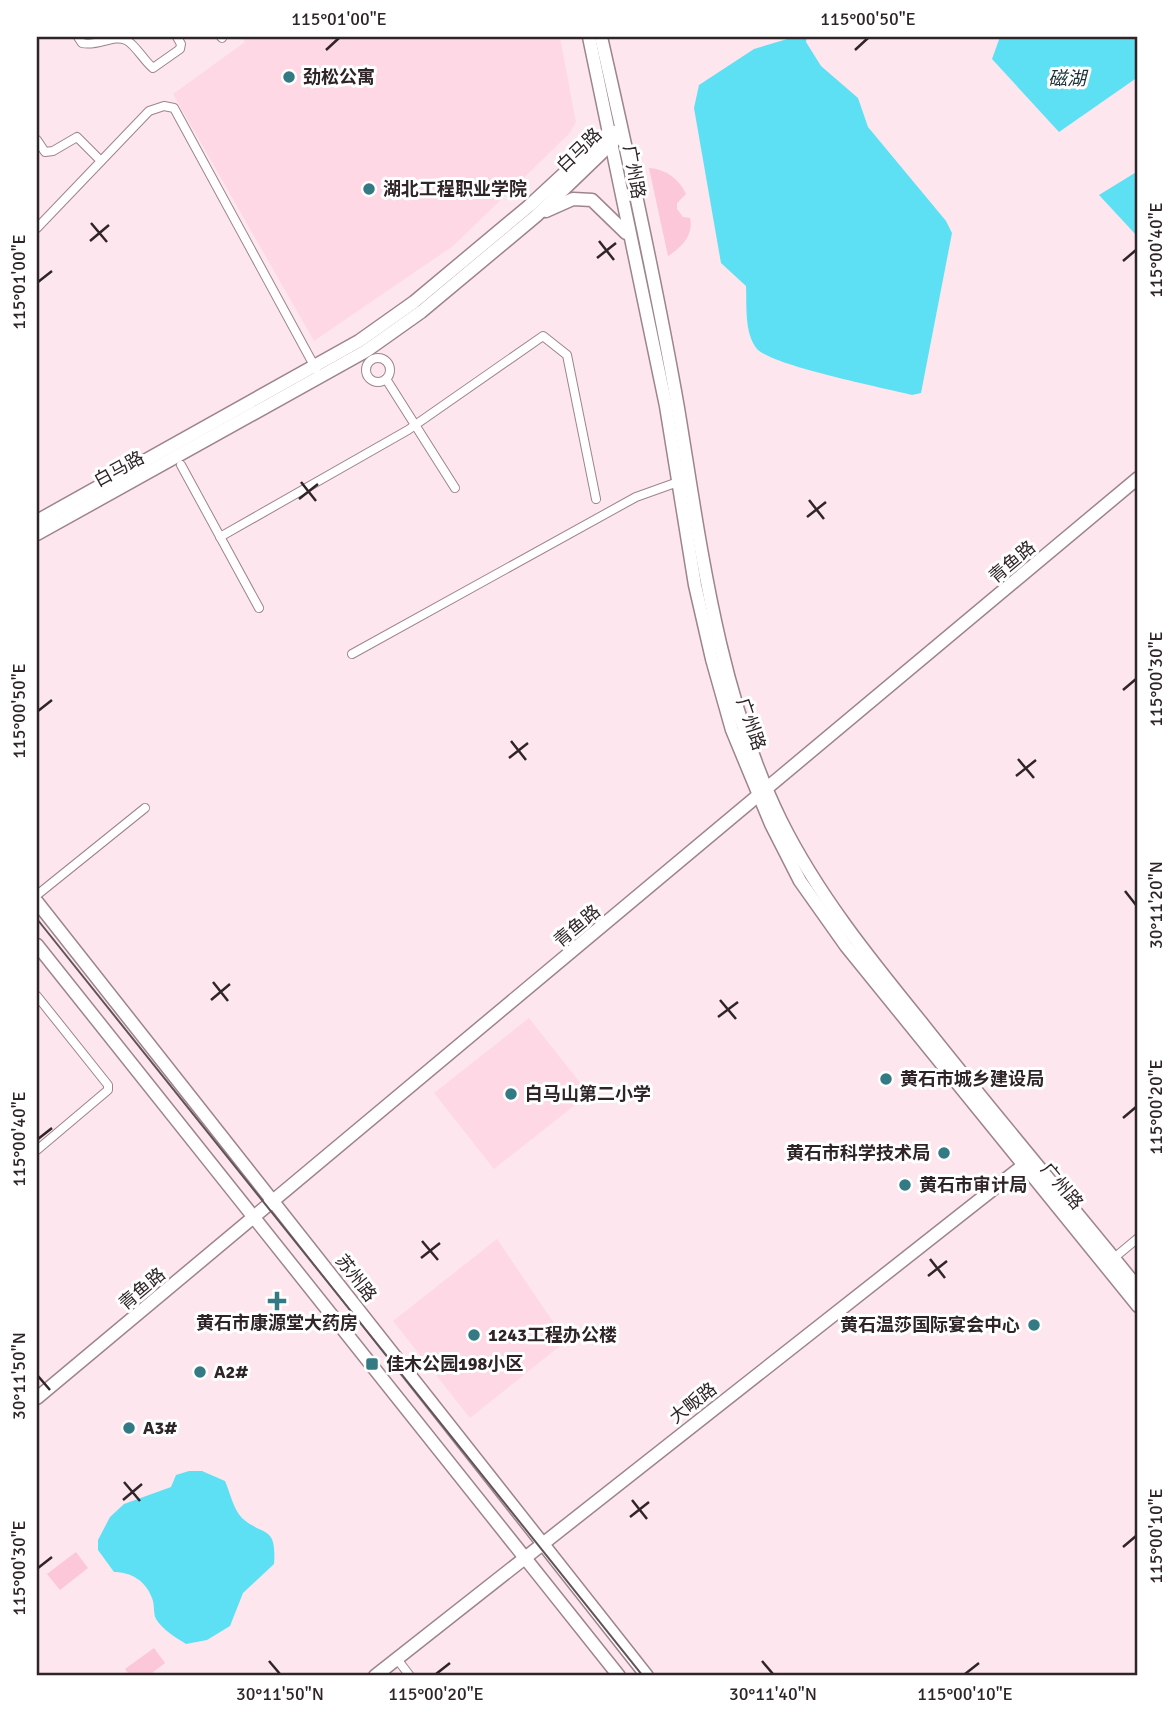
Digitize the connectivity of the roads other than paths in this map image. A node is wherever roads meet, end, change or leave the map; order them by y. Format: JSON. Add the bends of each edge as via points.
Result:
{"nodes":[{"id":1,"x":78,"y":37,"type":"edge"},
{"id":2,"x":177,"y":37,"type":"edge"},
{"id":3,"x":589,"y":37,"type":"edge"},
{"id":4,"x":601,"y":37,"type":"edge"},
{"id":5,"x":623,"y":131,"type":"junction"},
{"id":6,"x":610,"y":138,"type":"junction"},
{"id":7,"x":37,"y":140,"type":"edge"},
{"id":8,"x":41,"y":151,"type":"edge"},
{"id":9,"x":101,"y":161,"type":"junction"},
{"id":10,"x":536,"y":216,"type":"junction"},
{"id":11,"x":37,"y":228,"type":"edge"},
{"id":12,"x":628,"y":235,"type":"junction"},
{"id":13,"x":318,"y":372,"type":"junction"},
{"id":14,"x":386,"y":379,"type":"junction"},
{"id":15,"x":415,"y":425,"type":"junction"},
{"id":16,"x":181,"y":465,"type":"dead end"},
{"id":17,"x":1138,"y":478,"type":"edge"},
{"id":18,"x":678,"y":482,"type":"junction"},
{"id":19,"x":455,"y":488,"type":"dead end"},
{"id":20,"x":596,"y":499,"type":"dead end"},
{"id":21,"x":37,"y":522,"type":"edge"},
{"id":22,"x":37,"y":534,"type":"edge"},
{"id":23,"x":220,"y":537,"type":"junction"},
{"id":24,"x":259,"y":608,"type":"dead end"},
{"id":25,"x":352,"y":654,"type":"dead end"},
{"id":26,"x":764,"y":792,"type":"junction"},
{"id":27,"x":145,"y":808,"type":"dead end"},
{"id":28,"x":37,"y":895,"type":"edge"},
{"id":29,"x":37,"y":902,"type":"edge"},
{"id":30,"x":37,"y":945,"type":"edge"},
{"id":31,"x":37,"y":996,"type":"edge"},
{"id":32,"x":37,"y":1150,"type":"edge"},
{"id":33,"x":1028,"y":1162,"type":"junction"},
{"id":34,"x":274,"y":1202,"type":"junction"},
{"id":35,"x":256,"y":1217,"type":"junction"},
{"id":36,"x":1138,"y":1238,"type":"edge"},
{"id":37,"x":1114,"y":1258,"type":"junction"},
{"id":38,"x":1138,"y":1288,"type":"edge"},
{"id":39,"x":1138,"y":1306,"type":"edge"},
{"id":40,"x":37,"y":1398,"type":"edge"},
{"id":41,"x":542,"y":1544,"type":"junction"},
{"id":42,"x":526,"y":1557,"type":"junction"},
{"id":43,"x":397,"y":1659,"type":"junction"},
{"id":44,"x":374,"y":1676,"type":"edge"},
{"id":45,"x":410,"y":1676,"type":"edge"},
{"id":46,"x":619,"y":1676,"type":"edge"},
{"id":47,"x":647,"y":1676,"type":"edge"}],
"edges":[{"from":1,"to":2,"type":"street","via":[[92,45],[115,38],[128,41],[153,68],[180,49]]},
{"from":3,"to":6,"type":"main road","name":"广州路"},
{"from":4,"to":5,"type":"main road","name":"广州路"},
{"from":5,"to":6,"type":"main road","name":"白马路"},
{"from":5,"to":26,"type":"main road","name":"广州路","via":[[709,595]]},
{"from":6,"to":10,"type":"main road","name":"白马路"},
{"from":6,"to":12,"type":"main road","name":"广州路"},
{"from":6,"to":13,"type":"main road","name":"白马路","via":[[414,302]]},
{"from":7,"to":8,"type":"street"},
{"from":8,"to":9,"type":"street","via":[[53,151],[77,137]]},
{"from":9,"to":11,"type":"street"},
{"from":9,"to":13,"type":"street","via":[[149,111],[174,108]]},
{"from":10,"to":12,"type":"main road","via":[[573,199],[593,200]]},
{"from":10,"to":13,"type":"main road","name":"白马路","via":[[421,312]]},
{"from":12,"to":18,"type":"main road","name":"广州路"},
{"from":13,"to":21,"type":"main road","name":"白马路"},
{"from":13,"to":22,"type":"main road","name":"白马路"},
{"from":14,"to":14,"type":"street","via":[[389,368],[381,355],[362,367],[371,380]]},
{"from":14,"to":15,"type":"street"},
{"from":15,"to":19,"type":"street"},
{"from":15,"to":20,"type":"street","via":[[544,336],[567,355]]},
{"from":15,"to":23,"type":"street"},
{"from":16,"to":23,"type":"street"},
{"from":17,"to":26,"type":"main road","name":"青鱼路"},
{"from":18,"to":25,"type":"street","via":[[636,497]]},
{"from":18,"to":26,"type":"main road","name":"广州路","via":[[712,659],[732,730]]},
{"from":23,"to":24,"type":"street"},
{"from":26,"to":33,"type":"main road","name":"广州路","via":[[800,881],[846,946]]},
{"from":26,"to":34,"type":"main road","name":"青鱼路"},
{"from":27,"to":28,"type":"street"},
{"from":29,"to":34,"type":"main road","name":"苏州路"},
{"from":30,"to":35,"type":"main road"},
{"from":31,"to":32,"type":"street","via":[[108,1090]]},
{"from":33,"to":37,"type":"main road","name":"广州路"},
{"from":33,"to":39,"type":"main road","name":"广州路"},
{"from":33,"to":41,"type":"main road","name":"大畈路"},
{"from":34,"to":35,"type":"main road","name":"青鱼路"},
{"from":34,"to":41,"type":"main road","name":"苏州路"},
{"from":35,"to":40,"type":"main road","name":"青鱼路"},
{"from":35,"to":42,"type":"main road"},
{"from":36,"to":37,"type":"street"},
{"from":37,"to":38,"type":"main road","name":"广州路"},
{"from":41,"to":42,"type":"main road","name":"大畈路"},
{"from":41,"to":47,"type":"main road","name":"苏州路"},
{"from":42,"to":43,"type":"main road","name":"大畈路"},
{"from":42,"to":46,"type":"main road"},
{"from":43,"to":44,"type":"main road","name":"大畈路"},
{"from":43,"to":45,"type":"street"}]}
